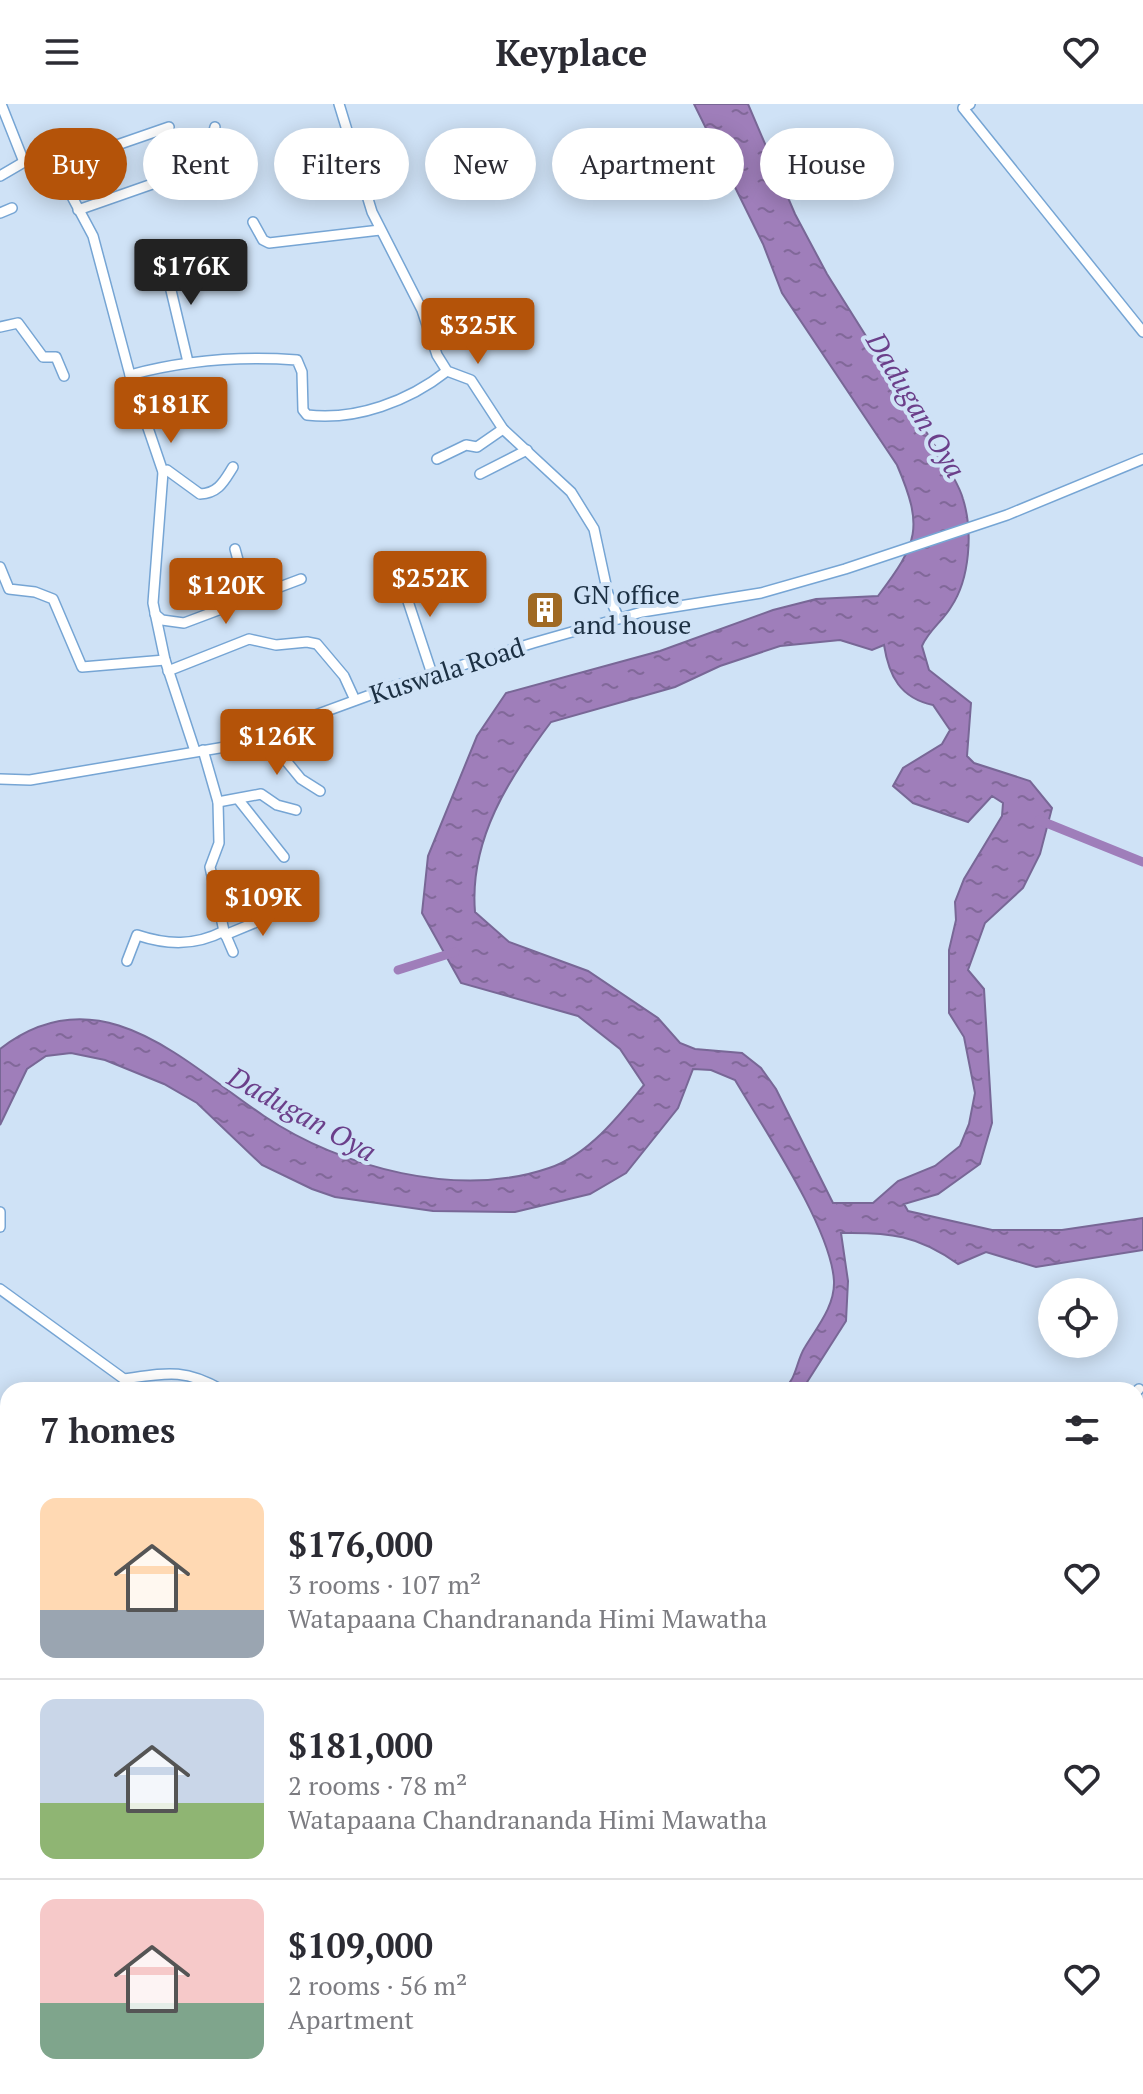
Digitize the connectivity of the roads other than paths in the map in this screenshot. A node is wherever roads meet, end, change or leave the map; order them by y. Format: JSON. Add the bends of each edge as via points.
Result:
{"nodes":[{"id":1,"x":1,"y":104,"type":"edge"},
{"id":2,"x":339,"y":104,"type":"edge"},
{"id":3,"x":964,"y":105,"type":"edge"},
{"id":4,"x":3,"y":117,"type":"edge"},
{"id":5,"x":169,"y":127,"type":"dead end"},
{"id":6,"x":215,"y":127,"type":"dead end"},
{"id":7,"x":127,"y":142,"type":"edge"},
{"id":8,"x":24,"y":162,"type":"joint"},
{"id":9,"x":0,"y":176,"type":"edge"},
{"id":10,"x":73,"y":200,"type":"edge"},
{"id":11,"x":12,"y":208,"type":"dead end"},
{"id":12,"x":78,"y":210,"type":"junction"},
{"id":13,"x":0,"y":213,"type":"edge"},
{"id":14,"x":253,"y":222,"type":"dead end"},
{"id":15,"x":380,"y":230,"type":"junction"},
{"id":16,"x":167,"y":253,"type":"dead end"},
{"id":17,"x":0,"y":327,"type":"edge"},
{"id":18,"x":1143,"y":332,"type":"edge"},
{"id":19,"x":188,"y":362,"type":"junction"},
{"id":20,"x":447,"y":371,"type":"junction"},
{"id":21,"x":130,"y":375,"type":"junction"},
{"id":22,"x":64,"y":376,"type":"dead end"},
{"id":23,"x":503,"y":429,"type":"junction"},
{"id":24,"x":527,"y":450,"type":"junction"},
{"id":25,"x":437,"y":459,"type":"dead end"},
{"id":26,"x":1143,"y":459,"type":"edge"},
{"id":27,"x":233,"y":467,"type":"dead end"},
{"id":28,"x":163,"y":472,"type":"junction"},
{"id":29,"x":480,"y":474,"type":"dead end"},
{"id":30,"x":235,"y":549,"type":"dead end"},
{"id":31,"x":0,"y":567,"type":"edge"},
{"id":32,"x":399,"y":574,"type":"dead end"},
{"id":33,"x":301,"y":579,"type":"dead end"},
{"id":34,"x":249,"y":600,"type":"junction"},
{"id":35,"x":155,"y":614,"type":"junction"},
{"id":36,"x":619,"y":619,"type":"junction"},
{"id":37,"x":166,"y":665,"type":"junction"},
{"id":38,"x":432,"y":674,"type":"junction"},
{"id":39,"x":355,"y":700,"type":"junction"},
{"id":40,"x":264,"y":734,"type":"junction"},
{"id":41,"x":199,"y":750,"type":"junction"},
{"id":42,"x":0,"y":779,"type":"edge"},
{"id":43,"x":320,"y":791,"type":"dead end"},
{"id":44,"x":238,"y":799,"type":"junction"},
{"id":45,"x":218,"y":802,"type":"junction"},
{"id":46,"x":296,"y":810,"type":"dead end"},
{"id":47,"x":284,"y":857,"type":"dead end"},
{"id":48,"x":288,"y":909,"type":"dead end"},
{"id":49,"x":224,"y":933,"type":"junction"},
{"id":50,"x":233,"y":952,"type":"dead end"},
{"id":51,"x":127,"y":961,"type":"dead end"},
{"id":52,"x":0,"y":1212,"type":"edge"},
{"id":53,"x":0,"y":1227,"type":"edge"},
{"id":54,"x":0,"y":1289,"type":"edge"},
{"id":55,"x":208,"y":1382,"type":"edge"}],
"edges":[{"from":1,"to":4,"type":"street"},
{"from":2,"to":15,"type":"street"},
{"from":3,"to":18,"type":"street"},
{"from":4,"to":8,"type":"street"},
{"from":5,"to":7,"type":"street"},
{"from":6,"to":12,"type":"street","via":[[201,167]]},
{"from":8,"to":9,"type":"street"},
{"from":10,"to":12,"type":"street"},
{"from":11,"to":13,"type":"street"},
{"from":12,"to":21,"type":"street","via":[[93,236]]},
{"from":14,"to":15,"type":"street","via":[[269,243]]},
{"from":15,"to":20,"type":"street"},
{"from":16,"to":19,"type":"street","via":[[165,265]]},
{"from":17,"to":22,"type":"street","via":[[18,323],[43,357],[56,357]]},
{"from":19,"to":20,"type":"street","via":[[297,360],[303,410],[323,417],[351,415],[401,398]]},
{"from":19,"to":21,"type":"street"},
{"from":20,"to":23,"type":"street","via":[[471,380]]},
{"from":21,"to":28,"type":"street"},
{"from":23,"to":24,"type":"street"},
{"from":23,"to":25,"type":"street","via":[[477,447],[466,445]]},
{"from":24,"to":29,"type":"street"},
{"from":24,"to":36,"type":"street","via":[[571,492],[594,529]]},
{"from":26,"to":36,"type":"street","name":"Kuswala Road","via":[[894,555],[761,593]]},
{"from":27,"to":28,"type":"street","via":[[211,494],[200,494]]},
{"from":28,"to":35,"type":"street"},
{"from":30,"to":34,"type":"street"},
{"from":31,"to":37,"type":"street","via":[[9,589],[53,599],[82,667]]},
{"from":32,"to":38,"type":"street"},
{"from":33,"to":34,"type":"street"},
{"from":34,"to":35,"type":"street","via":[[184,623]]},
{"from":35,"to":37,"type":"street"},
{"from":36,"to":38,"type":"street","name":"Kuswala Road"},
{"from":37,"to":39,"type":"street","via":[[249,639],[276,645],[307,642],[317,644],[344,676]]},
{"from":37,"to":41,"type":"street"},
{"from":38,"to":39,"type":"street","name":"Kuswala Road"},
{"from":39,"to":40,"type":"street","name":"Kuswala Road"},
{"from":40,"to":41,"type":"street","name":"Kuswala Road"},
{"from":40,"to":43,"type":"street","via":[[301,779]]},
{"from":41,"to":42,"type":"street","name":"Kuswala Road","via":[[30,780]]},
{"from":41,"to":45,"type":"street"},
{"from":44,"to":45,"type":"street"},
{"from":44,"to":46,"type":"street","via":[[261,794]]},
{"from":44,"to":47,"type":"street"},
{"from":45,"to":49,"type":"street","via":[[219,843],[210,867]]},
{"from":48,"to":49,"type":"street"},
{"from":49,"to":50,"type":"street"},
{"from":49,"to":51,"type":"street","via":[[166,945],[137,935]]},
{"from":52,"to":53,"type":"street"},
{"from":54,"to":55,"type":"street","via":[[124,1379],[170,1372]]}]}
